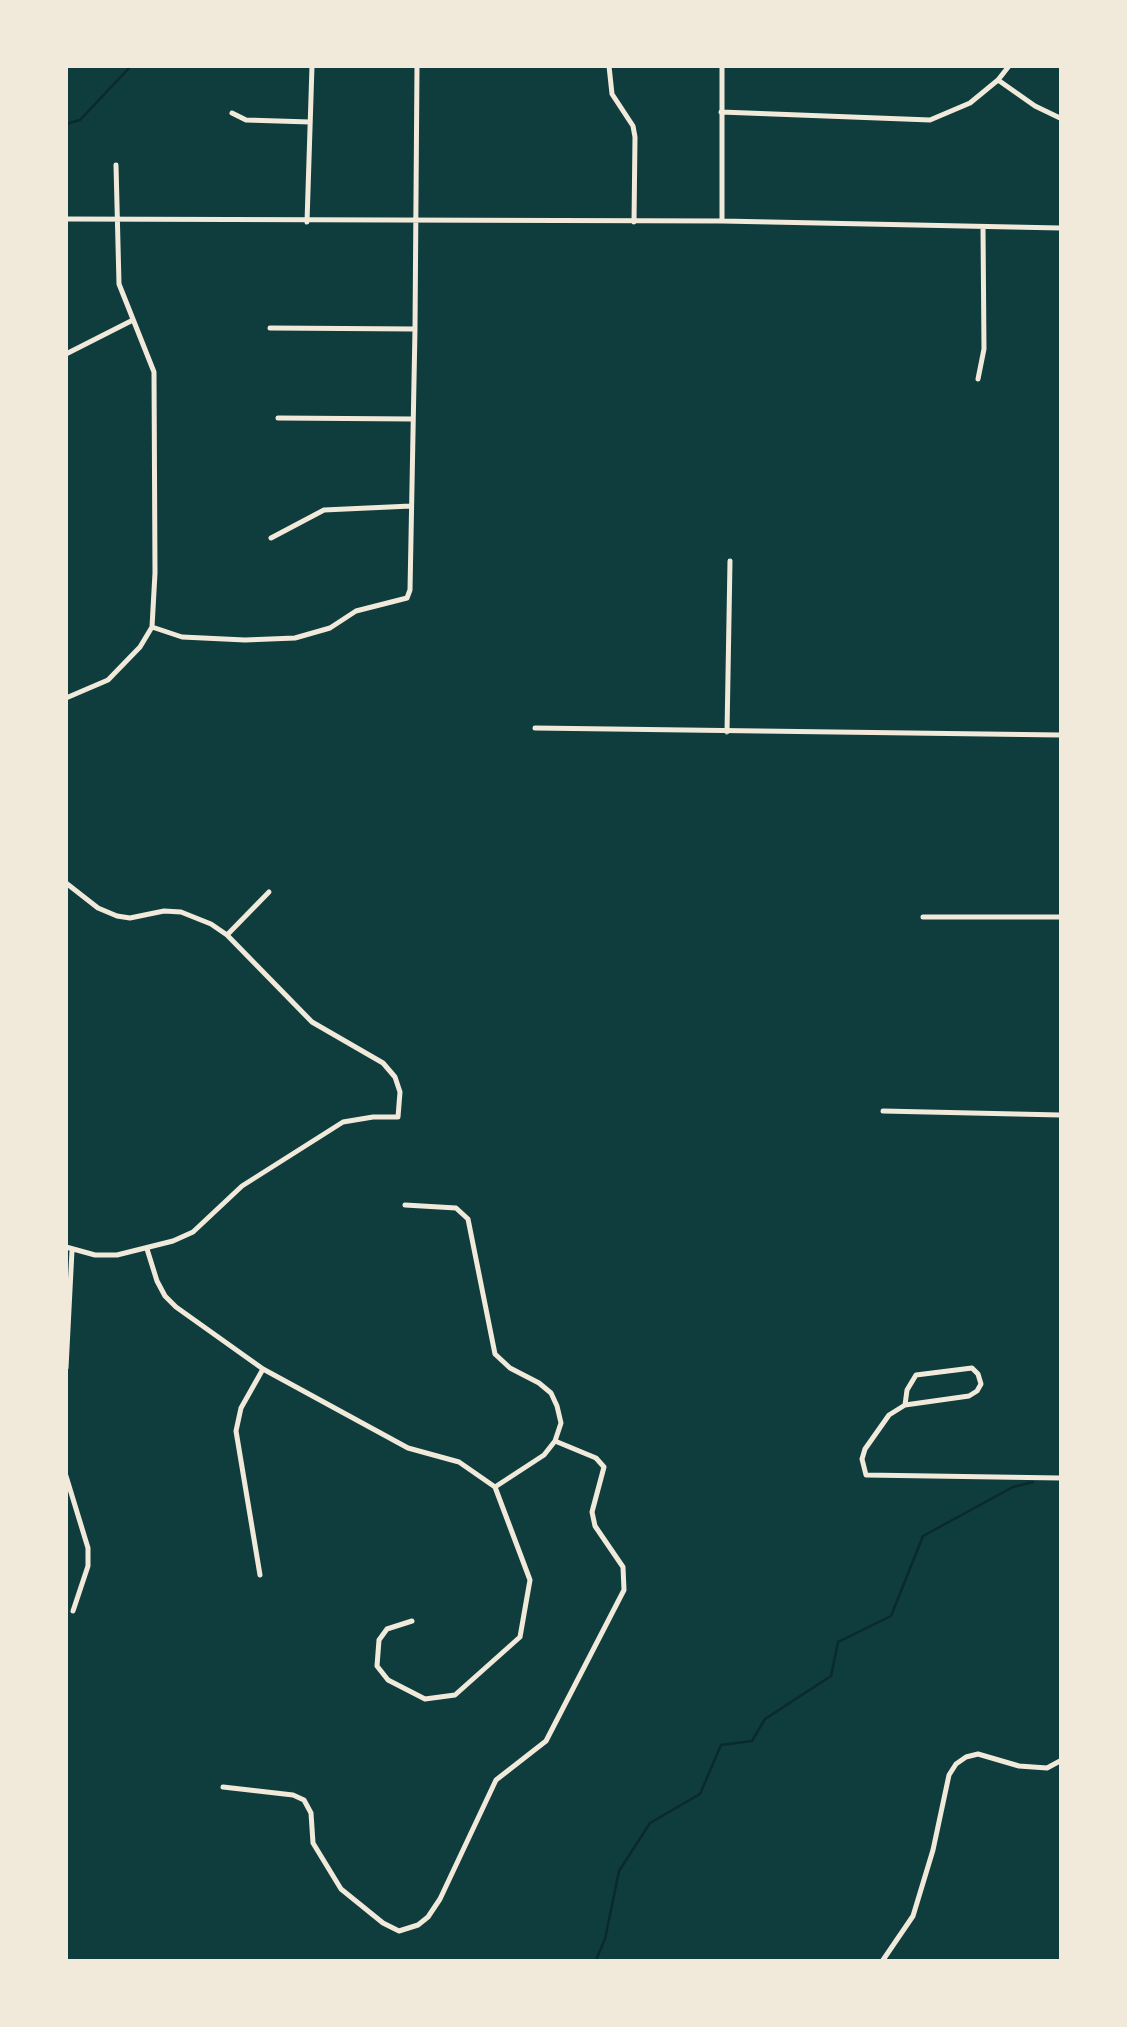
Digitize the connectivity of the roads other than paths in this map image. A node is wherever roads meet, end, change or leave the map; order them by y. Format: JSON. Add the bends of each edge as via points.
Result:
{"nodes":[{"id":1,"x":312,"y":66,"type":"edge"},
{"id":2,"x":417,"y":66,"type":"edge"},
{"id":3,"x":609,"y":66,"type":"edge"},
{"id":4,"x":722,"y":66,"type":"edge"},
{"id":5,"x":1009,"y":66,"type":"edge"},
{"id":6,"x":998,"y":80,"type":"junction"},
{"id":7,"x":721,"y":112,"type":"junction"},
{"id":8,"x":232,"y":113,"type":"dead end"},
{"id":9,"x":1060,"y":118,"type":"edge"},
{"id":10,"x":310,"y":122,"type":"junction"},
{"id":11,"x":116,"y":165,"type":"dead end"},
{"id":12,"x":66,"y":219,"type":"edge"},
{"id":13,"x":117,"y":220,"type":"junction"},
{"id":14,"x":722,"y":221,"type":"junction"},
{"id":15,"x":307,"y":222,"type":"junction"},
{"id":16,"x":415,"y":222,"type":"junction"},
{"id":17,"x":634,"y":222,"type":"junction"},
{"id":18,"x":983,"y":227,"type":"junction"},
{"id":19,"x":1060,"y":228,"type":"edge"},
{"id":20,"x":133,"y":320,"type":"junction"},
{"id":21,"x":270,"y":328,"type":"dead end"},
{"id":22,"x":415,"y":329,"type":"junction"},
{"id":23,"x":66,"y":354,"type":"edge"},
{"id":24,"x":978,"y":379,"type":"dead end"},
{"id":25,"x":278,"y":418,"type":"dead end"},
{"id":26,"x":413,"y":419,"type":"junction"},
{"id":27,"x":411,"y":506,"type":"junction"},
{"id":28,"x":271,"y":538,"type":"dead end"},
{"id":29,"x":730,"y":561,"type":"dead end"},
{"id":30,"x":152,"y":626,"type":"junction"},
{"id":31,"x":66,"y":698,"type":"edge"},
{"id":32,"x":535,"y":728,"type":"dead end"},
{"id":33,"x":727,"y":732,"type":"junction"},
{"id":34,"x":1060,"y":735,"type":"edge"},
{"id":35,"x":66,"y":883,"type":"edge"},
{"id":36,"x":269,"y":892,"type":"dead end"},
{"id":37,"x":923,"y":917,"type":"dead end"},
{"id":38,"x":1060,"y":917,"type":"edge"},
{"id":39,"x":227,"y":935,"type":"junction"},
{"id":40,"x":883,"y":1111,"type":"dead end"},
{"id":41,"x":1060,"y":1115,"type":"edge"},
{"id":42,"x":405,"y":1205,"type":"dead end"},
{"id":43,"x":69,"y":1249,"type":"edge"},
{"id":44,"x":147,"y":1249,"type":"junction"},
{"id":45,"x":66,"y":1368,"type":"edge"},
{"id":46,"x":263,"y":1368,"type":"junction"},
{"id":47,"x":905,"y":1405,"type":"junction"},
{"id":48,"x":555,"y":1441,"type":"junction"},
{"id":49,"x":66,"y":1476,"type":"edge"},
{"id":50,"x":1060,"y":1478,"type":"edge"},
{"id":51,"x":495,"y":1487,"type":"junction"},
{"id":52,"x":260,"y":1575,"type":"dead end"},
{"id":53,"x":73,"y":1611,"type":"dead end"},
{"id":54,"x":412,"y":1622,"type":"dead end"},
{"id":55,"x":1060,"y":1762,"type":"edge"},
{"id":56,"x":223,"y":1787,"type":"dead end"},
{"id":57,"x":883,"y":1961,"type":"edge"}],
"edges":[{"from":1,"to":10,"type":"street"},
{"from":2,"to":16,"type":"street"},
{"from":3,"to":17,"type":"street","via":[[612,94],[635,137]]},
{"from":4,"to":7,"type":"street"},
{"from":5,"to":6,"type":"street"},
{"from":6,"to":7,"type":"street","via":[[970,103],[930,120]]},
{"from":6,"to":9,"type":"street"},
{"from":7,"to":14,"type":"street"},
{"from":8,"to":10,"type":"street","via":[[246,120]]},
{"from":10,"to":15,"type":"street"},
{"from":11,"to":13,"type":"street"},
{"from":12,"to":13,"type":"street"},
{"from":13,"to":15,"type":"street"},
{"from":13,"to":20,"type":"street","via":[[119,284]]},
{"from":14,"to":17,"type":"street"},
{"from":14,"to":18,"type":"street"},
{"from":15,"to":16,"type":"street"},
{"from":16,"to":17,"type":"street"},
{"from":16,"to":22,"type":"street"},
{"from":18,"to":19,"type":"street"},
{"from":18,"to":24,"type":"street","via":[[984,349]]},
{"from":20,"to":23,"type":"street"},
{"from":20,"to":30,"type":"street","via":[[154,372]]},
{"from":21,"to":22,"type":"street"},
{"from":22,"to":26,"type":"street"},
{"from":25,"to":26,"type":"street"},
{"from":26,"to":27,"type":"street"},
{"from":27,"to":28,"type":"street","via":[[324,510]]},
{"from":27,"to":30,"type":"street","via":[[410,590],[401,601],[356,611],[330,628],[295,638],[182,637]]},
{"from":29,"to":33,"type":"street"},
{"from":30,"to":31,"type":"street","via":[[140,647],[108,680]]},
{"from":32,"to":33,"type":"street"},
{"from":33,"to":34,"type":"street"},
{"from":35,"to":39,"type":"street","via":[[98,908],[117,916],[181,912]]},
{"from":36,"to":39,"type":"street"},
{"from":37,"to":38,"type":"street"},
{"from":39,"to":44,"type":"street","via":[[312,1022],[383,1063],[400,1092],[398,1117],[343,1122],[242,1186],[193,1233]]},
{"from":40,"to":41,"type":"street"},
{"from":42,"to":48,"type":"street","via":[[456,1208],[468,1219],[492,1348],[500,1361],[551,1393],[561,1423]]},
{"from":43,"to":44,"type":"street","via":[[117,1255]]},
{"from":43,"to":45,"type":"street"},
{"from":44,"to":46,"type":"street","via":[[165,1296]]},
{"from":46,"to":51,"type":"street","via":[[408,1448],[459,1462]]},
{"from":46,"to":52,"type":"street","via":[[241,1408],[236,1431]]},
{"from":47,"to":47,"type":"street","via":[[969,1396],[981,1384],[978,1374],[972,1368],[916,1375]]},
{"from":47,"to":50,"type":"street","via":[[881,1423],[865,1449],[866,1475]]},
{"from":48,"to":51,"type":"street","via":[[544,1455]]},
{"from":48,"to":56,"type":"street","via":[[596,1458],[604,1468],[592,1513],[594,1526],[624,1567],[624,1590],[546,1741],[496,1780],[428,1917],[418,1926],[399,1931],[341,1889],[313,1843],[311,1813],[304,1800]]},
{"from":49,"to":53,"type":"street","via":[[88,1548],[88,1566]]},
{"from":51,"to":54,"type":"street","via":[[530,1580],[520,1637],[455,1695],[425,1699],[388,1680],[377,1665],[379,1640],[387,1629]]},
{"from":55,"to":57,"type":"street","via":[[1047,1768],[1019,1766],[978,1754],[956,1764],[949,1775],[913,1916]]}]}
